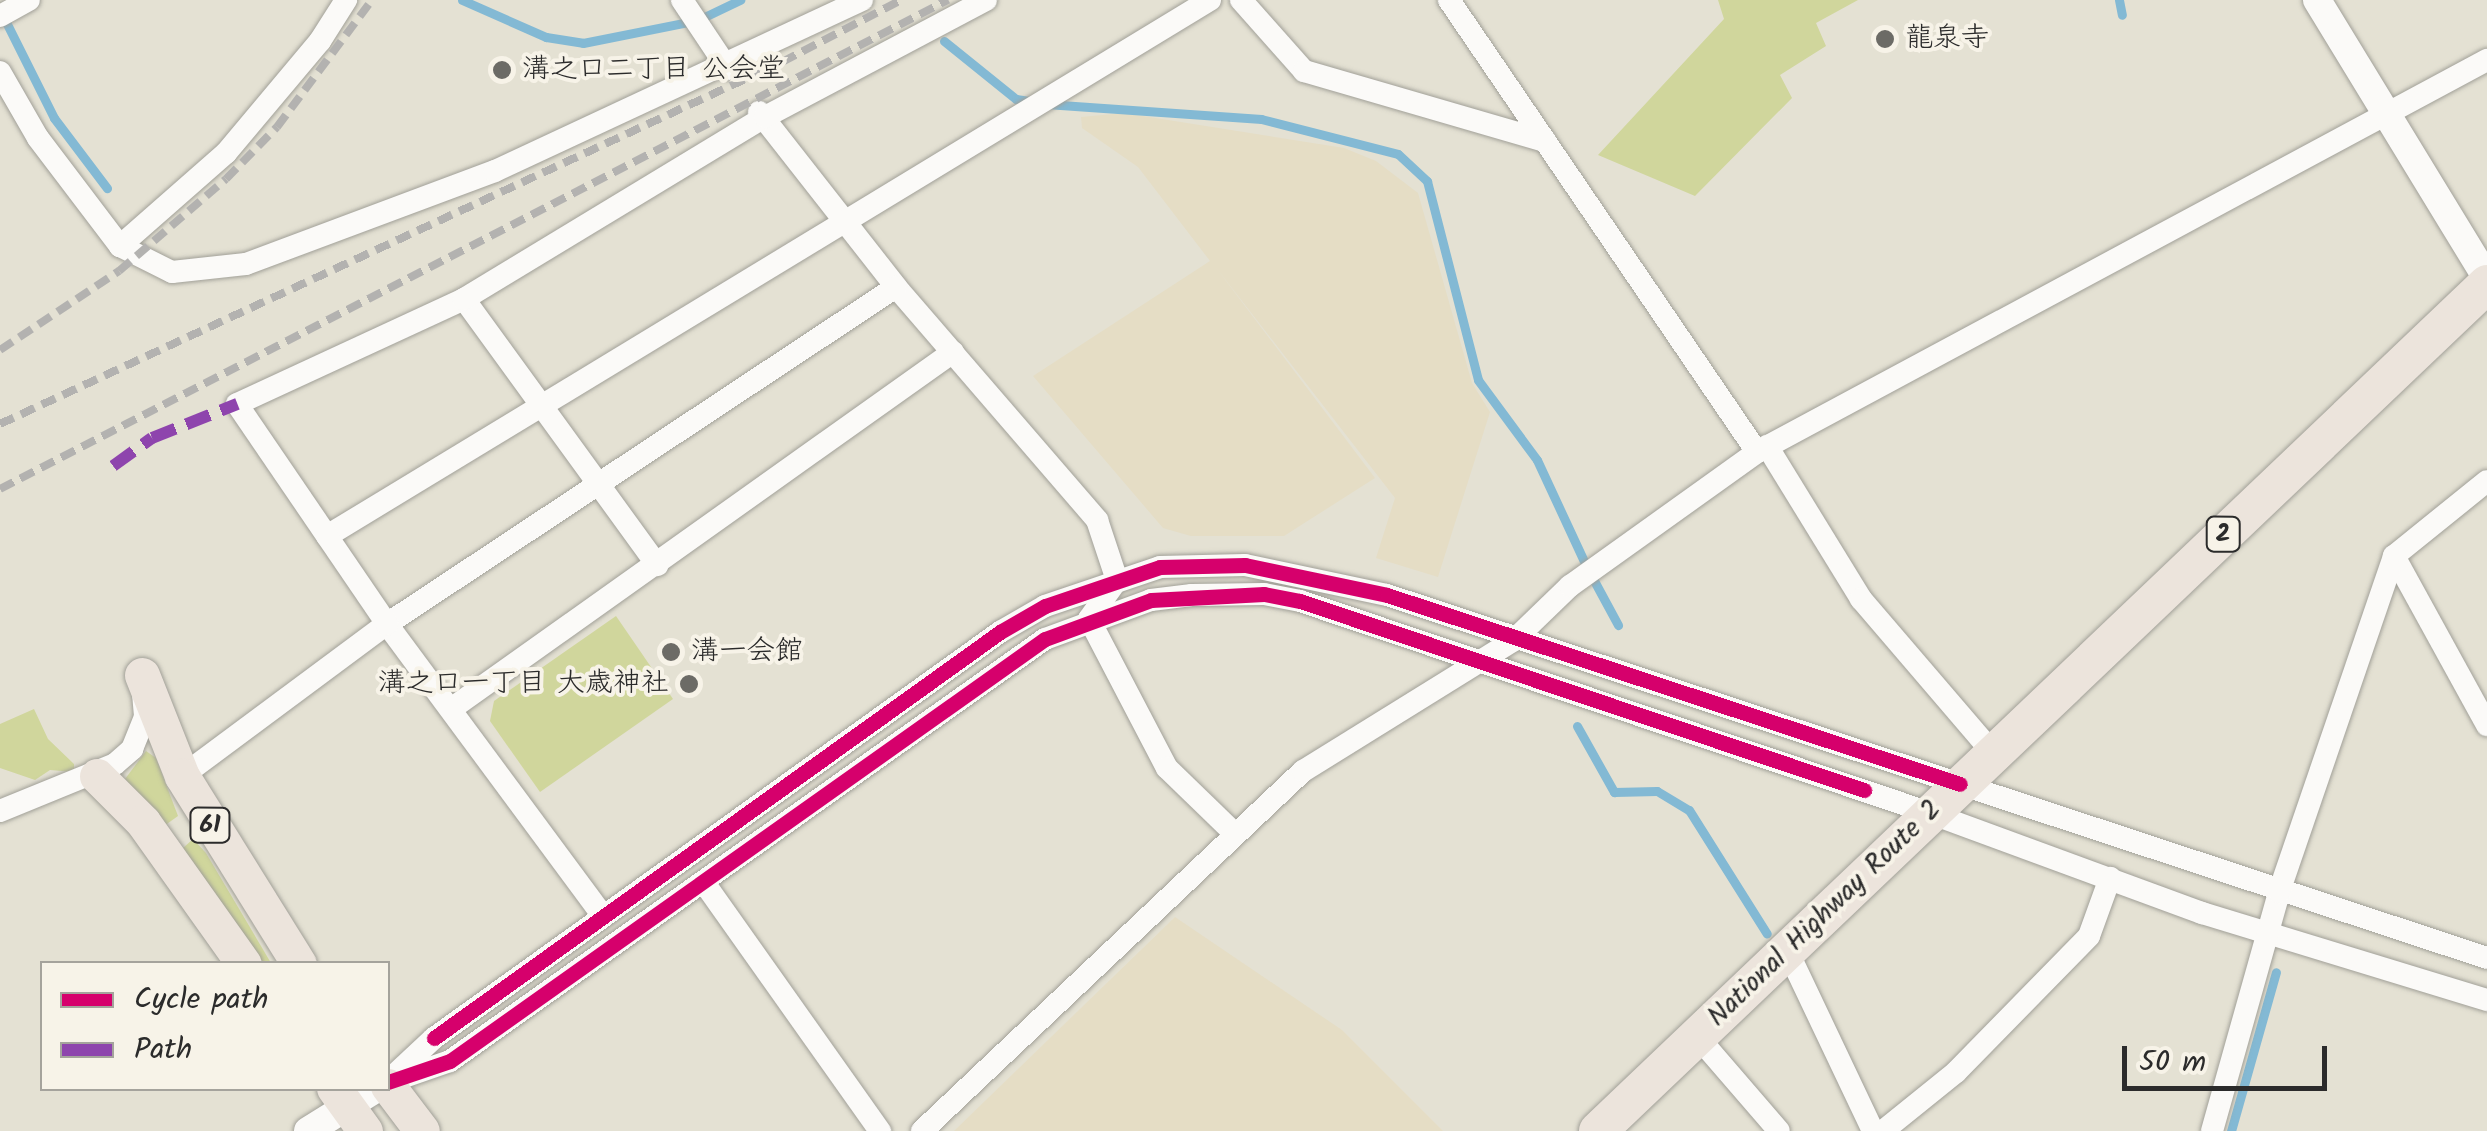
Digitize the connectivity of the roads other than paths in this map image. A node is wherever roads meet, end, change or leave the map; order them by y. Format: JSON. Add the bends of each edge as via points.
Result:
{"nodes":[{"id":1,"x":29,"y":0,"type":"edge"},
{"id":2,"x":346,"y":0,"type":"edge"},
{"id":3,"x":682,"y":0,"type":"edge"},
{"id":4,"x":862,"y":0,"type":"edge"},
{"id":5,"x":986,"y":0,"type":"edge"},
{"id":6,"x":1210,"y":0,"type":"edge"},
{"id":7,"x":1242,"y":0,"type":"edge"},
{"id":8,"x":1449,"y":0,"type":"edge"},
{"id":9,"x":2317,"y":0,"type":"edge"},
{"id":10,"x":0,"y":16,"type":"edge"},
{"id":11,"x":2487,"y":60,"type":"edge"},
{"id":12,"x":726,"y":66,"type":"junction"},
{"id":13,"x":0,"y":72,"type":"edge"},
{"id":14,"x":762,"y":114,"type":"junction"},
{"id":15,"x":2385,"y":116,"type":"junction"},
{"id":16,"x":1546,"y":141,"type":"junction"},
{"id":17,"x":847,"y":224,"type":"junction"},
{"id":18,"x":120,"y":246,"type":"junction"},
{"id":19,"x":2487,"y":281,"type":"edge"},
{"id":20,"x":896,"y":287,"type":"junction"},
{"id":21,"x":464,"y":298,"type":"junction"},
{"id":22,"x":953,"y":352,"type":"junction"},
{"id":23,"x":543,"y":405,"type":"junction"},
{"id":24,"x":1762,"y":449,"type":"junction"},
{"id":25,"x":2487,"y":481,"type":"edge"},
{"id":26,"x":596,"y":482,"type":"junction"},
{"id":27,"x":327,"y":536,"type":"junction"},
{"id":28,"x":2394,"y":556,"type":"junction"},
{"id":29,"x":657,"y":565,"type":"junction"},
{"id":30,"x":1117,"y":580,"type":"junction"},
{"id":31,"x":1171,"y":597,"type":"junction"},
{"id":32,"x":1089,"y":619,"type":"junction"},
{"id":33,"x":387,"y":624,"type":"junction"},
{"id":34,"x":1514,"y":640,"type":"junction"},
{"id":35,"x":1482,"y":658,"type":"junction"},
{"id":36,"x":142,"y":675,"type":"joint"},
{"id":37,"x":451,"y":710,"type":"junction"},
{"id":38,"x":2487,"y":725,"type":"edge"},
{"id":39,"x":1993,"y":753,"type":"junction"},
{"id":40,"x":97,"y":776,"type":"junction"},
{"id":41,"x":182,"y":776,"type":"junction"},
{"id":42,"x":1960,"y":784,"type":"junction"},
{"id":43,"x":0,"y":811,"type":"edge"},
{"id":44,"x":1930,"y":813,"type":"junction"},
{"id":45,"x":1234,"y":832,"type":"junction"},
{"id":46,"x":2110,"y":878,"type":"junction"},
{"id":47,"x":705,"y":884,"type":"junction"},
{"id":48,"x":2279,"y":892,"type":"junction"},
{"id":49,"x":603,"y":916,"type":"junction"},
{"id":50,"x":2267,"y":931,"type":"junction"},
{"id":51,"x":1788,"y":952,"type":"junction"},
{"id":52,"x":2487,"y":958,"type":"edge"},
{"id":53,"x":242,"y":961,"type":"edge"},
{"id":54,"x":296,"y":961,"type":"edge"},
{"id":55,"x":2487,"y":1000,"type":"edge"},
{"id":56,"x":1697,"y":1036,"type":"junction"},
{"id":57,"x":390,"y":1081,"type":"edge"},
{"id":58,"x":390,"y":1082,"type":"edge"},
{"id":59,"x":390,"y":1086,"type":"edge"},
{"id":60,"x":356,"y":1104,"type":"edge"},
{"id":61,"x":308,"y":1131,"type":"edge"},
{"id":62,"x":422,"y":1131,"type":"edge"},
{"id":63,"x":880,"y":1131,"type":"edge"},
{"id":64,"x":922,"y":1131,"type":"edge"},
{"id":65,"x":1598,"y":1131,"type":"edge"},
{"id":66,"x":1778,"y":1131,"type":"edge"},
{"id":67,"x":1873,"y":1131,"type":"edge"},
{"id":68,"x":1882,"y":1131,"type":"edge"},
{"id":69,"x":2212,"y":1131,"type":"edge"}],
"edges":[{"from":1,"to":10,"type":"street"},
{"from":2,"to":18,"type":"street","via":[[226,153]]},
{"from":3,"to":12,"type":"street"},
{"from":4,"to":12,"type":"street"},
{"from":5,"to":14,"type":"street"},
{"from":6,"to":17,"type":"street"},
{"from":7,"to":16,"type":"street","via":[[1304,71]]},
{"from":8,"to":16,"type":"street"},
{"from":9,"to":15,"type":"street"},
{"from":11,"to":15,"type":"street"},
{"from":12,"to":18,"type":"street","via":[[495,170],[246,264],[172,272]]},
{"from":13,"to":18,"type":"street","via":[[38,138]]},
{"from":14,"to":17,"type":"street"},
{"from":14,"to":21,"type":"street"},
{"from":15,"to":19,"type":"street"},
{"from":15,"to":24,"type":"street"},
{"from":16,"to":24,"type":"street"},
{"from":17,"to":20,"type":"street"},
{"from":17,"to":23,"type":"street"},
{"from":19,"to":39,"type":"highway","name":"National Highway Route 2","number":"2"},
{"from":20,"to":22,"type":"street"},
{"from":20,"to":26,"type":"street"},
{"from":21,"to":23,"type":"street"},
{"from":21,"to":27,"type":"street","via":[[237,404]]},
{"from":22,"to":29,"type":"street"},
{"from":22,"to":30,"type":"street","via":[[1097,520]]},
{"from":23,"to":26,"type":"street"},
{"from":23,"to":27,"type":"street"},
{"from":24,"to":34,"type":"street","via":[[1570,586]]},
{"from":24,"to":39,"type":"street","via":[[1861,599]]},
{"from":25,"to":28,"type":"street"},
{"from":26,"to":29,"type":"street"},
{"from":26,"to":33,"type":"street"},
{"from":27,"to":33,"type":"street"},
{"from":28,"to":38,"type":"street"},
{"from":28,"to":48,"type":"street"},
{"from":29,"to":37,"type":"street"},
{"from":30,"to":31,"type":"street"},
{"from":30,"to":32,"type":"street"},
{"from":30,"to":34,"type":"street","via":[[1189,566],[1307,574]]},
{"from":30,"to":49,"type":"street","via":[[1045,606],[1000,632]]},
{"from":31,"to":32,"type":"street"},
{"from":31,"to":35,"type":"street","via":[[1264,594]]},
{"from":32,"to":45,"type":"street","via":[[1167,768]]},
{"from":32,"to":47,"type":"street","via":[[1045,639]]},
{"from":33,"to":37,"type":"street"},
{"from":33,"to":41,"type":"street"},
{"from":34,"to":35,"type":"street"},
{"from":34,"to":42,"type":"street"},
{"from":35,"to":44,"type":"street"},
{"from":35,"to":45,"type":"street","via":[[1302,771]]},
{"from":36,"to":40,"type":"street","via":[[145,716],[132,749]]},
{"from":36,"to":41,"type":"main road","number":"61"},
{"from":37,"to":49,"type":"street"},
{"from":39,"to":42,"type":"highway","name":"National Highway Route 2","number":"2"},
{"from":40,"to":43,"type":"street","via":[[54,784]]},
{"from":40,"to":53,"type":"main road","number":"61","via":[[142,822]]},
{"from":41,"to":54,"type":"main road","number":"61"},
{"from":42,"to":44,"type":"highway","name":"National Highway Route 2","number":"2"},
{"from":42,"to":48,"type":"street"},
{"from":44,"to":46,"type":"street"},
{"from":44,"to":51,"type":"highway","name":"National Highway Route 2","number":"2"},
{"from":45,"to":64,"type":"street"},
{"from":46,"to":50,"type":"street"},
{"from":46,"to":68,"type":"street","via":[[2090,936],[1956,1072]]},
{"from":47,"to":58,"type":"street","via":[[450,1061]]},
{"from":47,"to":63,"type":"street"},
{"from":48,"to":50,"type":"street"},
{"from":48,"to":52,"type":"street"},
{"from":49,"to":57,"type":"street","via":[[434,1038]]},
{"from":50,"to":55,"type":"street"},
{"from":50,"to":69,"type":"street"},
{"from":51,"to":56,"type":"highway","name":"National Highway Route 2","number":"2"},
{"from":51,"to":67,"type":"street"},
{"from":56,"to":65,"type":"highway","name":"National Highway Route 2","number":"2"},
{"from":56,"to":66,"type":"street"},
{"from":59,"to":62,"type":"main road"},
{"from":60,"to":61,"type":"street"}]}
